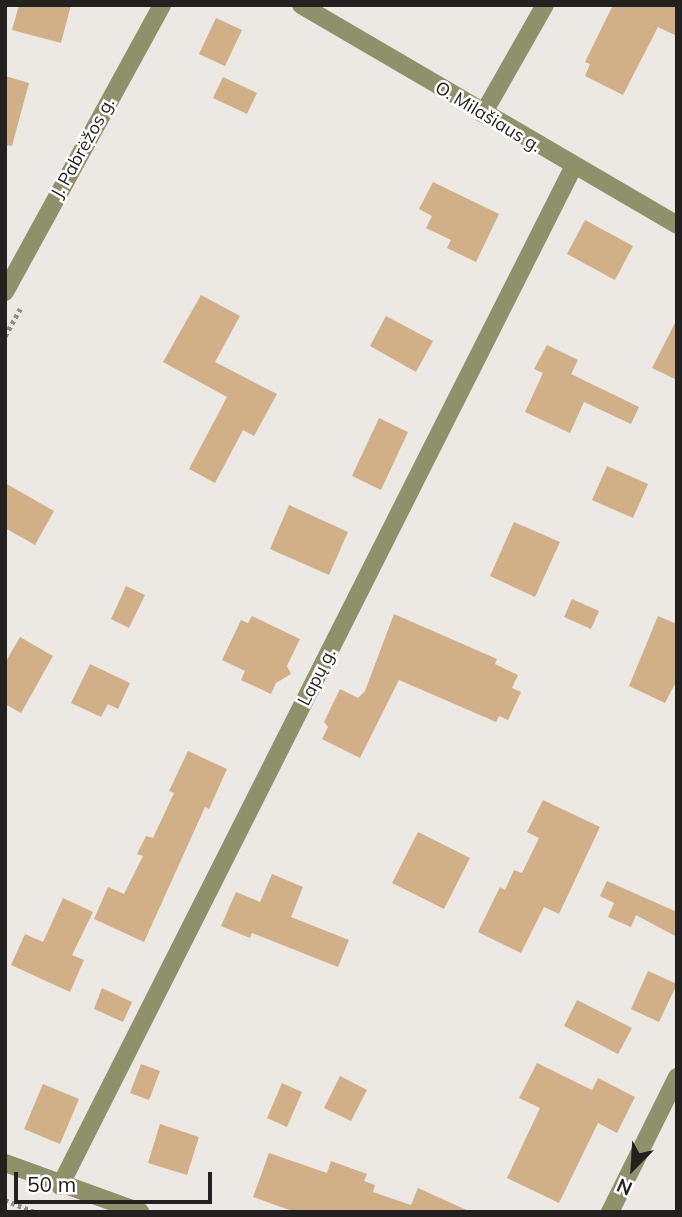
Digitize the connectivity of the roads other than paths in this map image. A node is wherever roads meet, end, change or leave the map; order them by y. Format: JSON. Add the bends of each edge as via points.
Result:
{"nodes":[{"id":1,"x":162,"y":5,"type":"edge"},
{"id":2,"x":301,"y":5,"type":"edge"},
{"id":3,"x":545,"y":5,"type":"edge"},
{"id":4,"x":483,"y":114,"type":"junction"},
{"id":5,"x":573,"y":168,"type":"junction"},
{"id":6,"x":677,"y":225,"type":"edge"},
{"id":7,"x":5,"y":292,"type":"edge"},
{"id":8,"x":677,"y":1077,"type":"edge"},
{"id":9,"x":5,"y":1163,"type":"edge"},
{"id":10,"x":60,"y":1186,"type":"junction"},
{"id":11,"x":139,"y":1212,"type":"edge"},
{"id":12,"x":610,"y":1212,"type":"edge"}],
"edges":[{"from":1,"to":7,"type":"street","name":"J. Pabrėžos g."},
{"from":2,"to":4,"type":"street","name":"O. Milašiaus g."},
{"from":3,"to":4,"type":"street"},
{"from":4,"to":5,"type":"street","name":"O. Milašiaus g."},
{"from":5,"to":6,"type":"street","name":"O. Milašiaus g."},
{"from":5,"to":10,"type":"street","name":"Lapų g."},
{"from":8,"to":12,"type":"street"},
{"from":9,"to":10,"type":"street"},
{"from":10,"to":11,"type":"street"}]}
